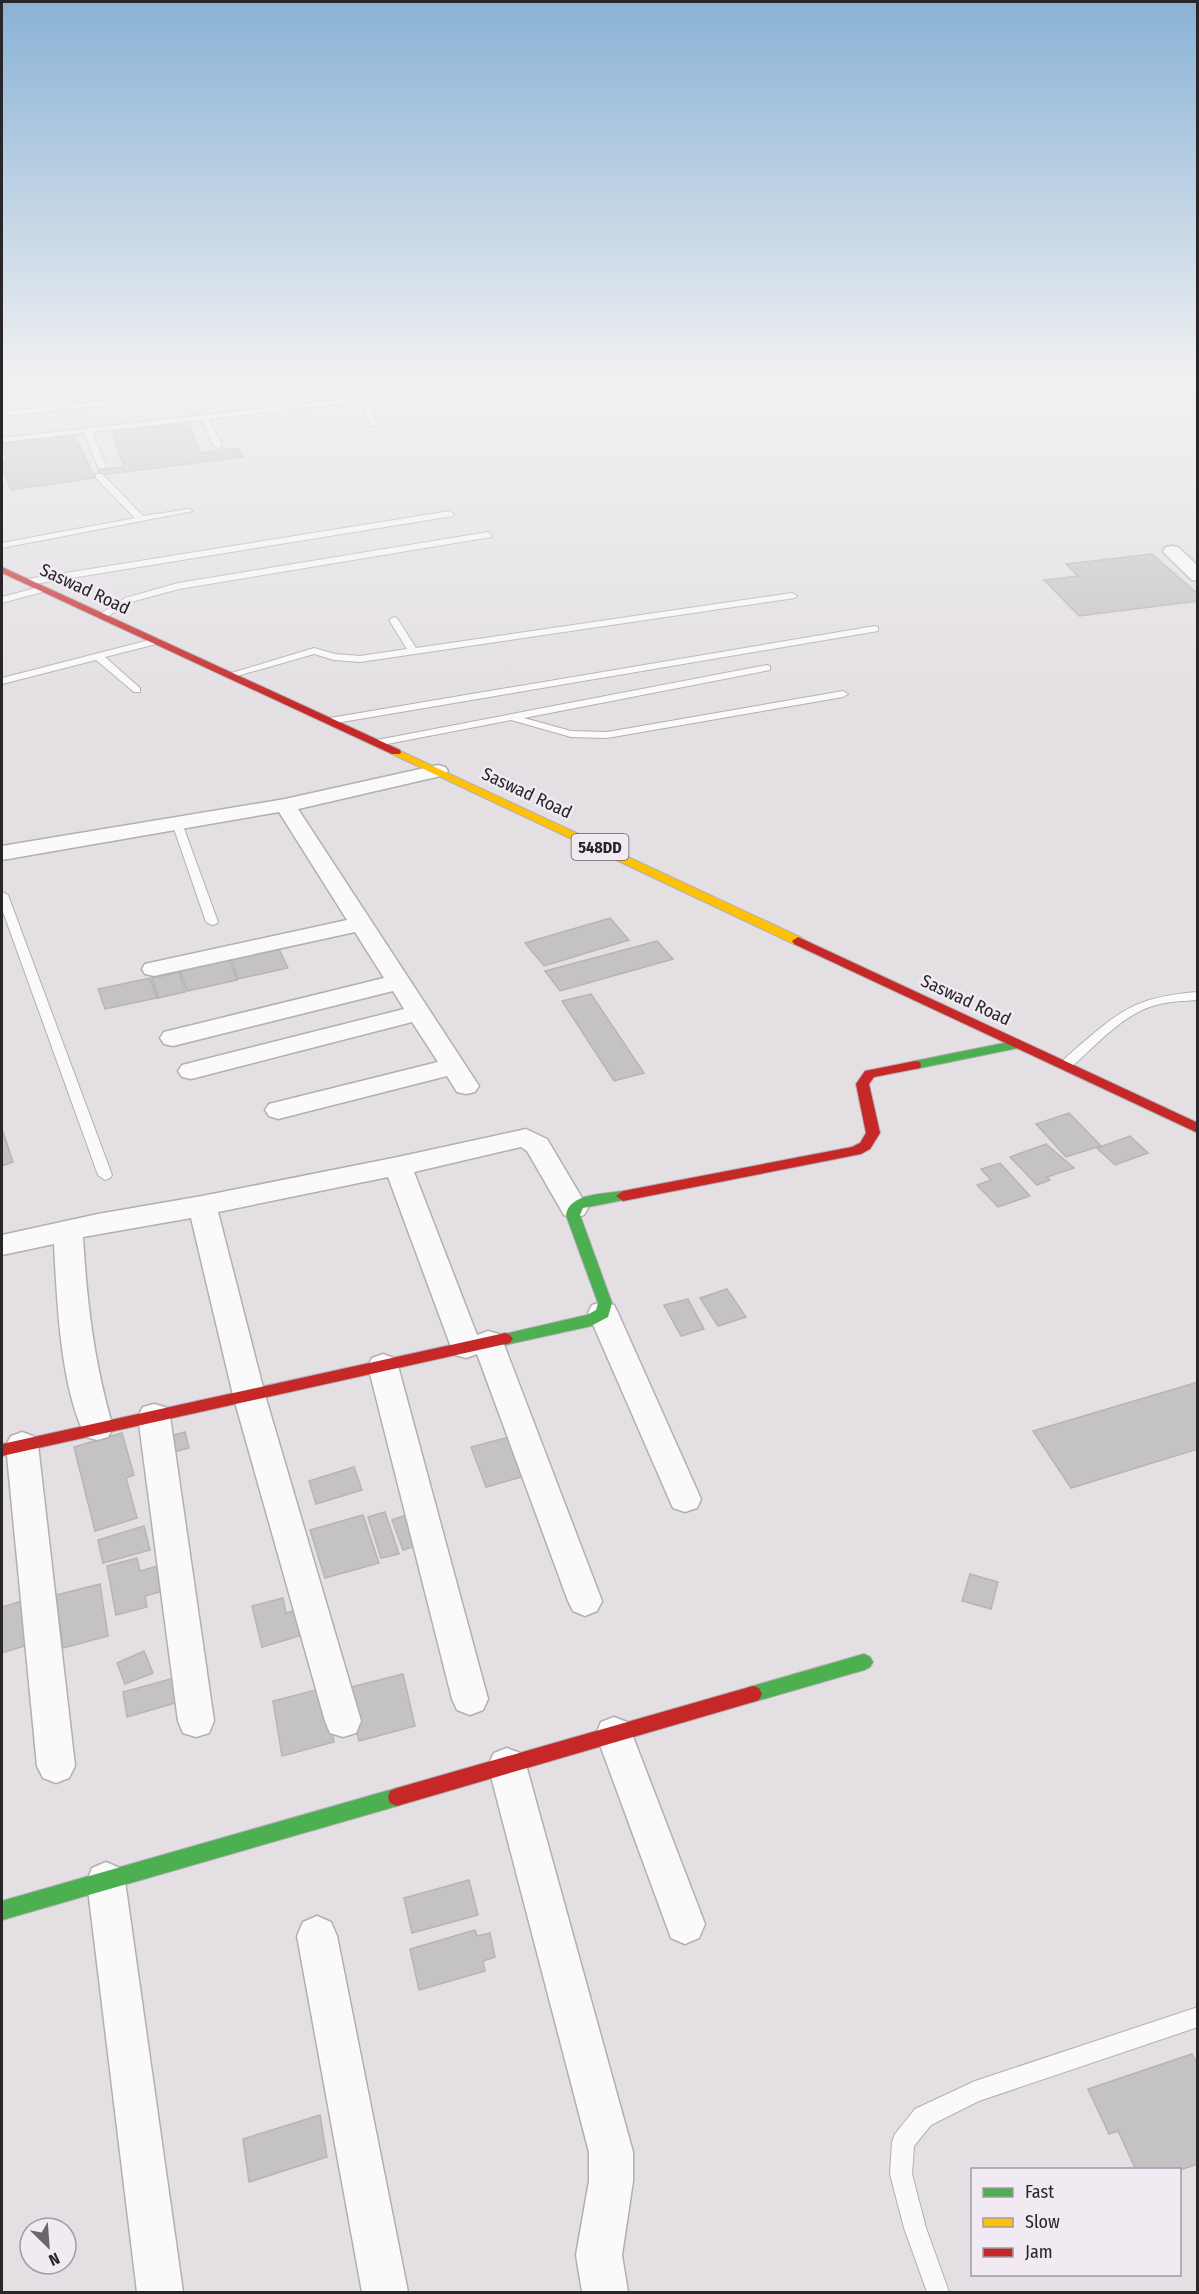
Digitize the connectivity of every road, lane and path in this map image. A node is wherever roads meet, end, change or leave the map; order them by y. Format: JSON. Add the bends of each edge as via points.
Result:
{"nodes":[{"id":1,"x":115,"y":492,"type":"edge"},
{"id":2,"x":189,"y":511,"type":"dead end"},
{"id":3,"x":450,"y":514,"type":"dead end"},
{"id":4,"x":141,"y":519,"type":"junction"},
{"id":5,"x":488,"y":535,"type":"dead end"},
{"id":6,"x":2,"y":546,"type":"edge"},
{"id":7,"x":1172,"y":551,"type":"dead end"},
{"id":8,"x":2,"y":570,"type":"edge"},
{"id":9,"x":1197,"y":576,"type":"edge"},
{"id":10,"x":28,"y":582,"type":"junction"},
{"id":11,"x":43,"y":589,"type":"junction"},
{"id":12,"x":792,"y":596,"type":"dead end"},
{"id":13,"x":2,"y":600,"type":"edge"},
{"id":14,"x":102,"y":616,"type":"junction"},
{"id":15,"x":394,"y":620,"type":"dead end"},
{"id":16,"x":875,"y":629,"type":"dead end"},
{"id":17,"x":157,"y":641,"type":"junction"},
{"id":18,"x":413,"y":651,"type":"junction"},
{"id":19,"x":98,"y":656,"type":"junction"},
{"id":20,"x":767,"y":668,"type":"dead end"},
{"id":21,"x":230,"y":675,"type":"junction"},
{"id":22,"x":2,"y":681,"type":"edge"},
{"id":23,"x":137,"y":690,"type":"dead end"},
{"id":24,"x":843,"y":694,"type":"dead end"},
{"id":25,"x":512,"y":717,"type":"junction"},
{"id":26,"x":330,"y":721,"type":"junction"},
{"id":27,"x":377,"y":743,"type":"junction"},
{"id":28,"x":438,"y":771,"type":"junction"},
{"id":29,"x":285,"y":805,"type":"junction"},
{"id":30,"x":177,"y":823,"type":"junction"},
{"id":31,"x":2,"y":853,"type":"edge"},
{"id":32,"x":2,"y":895,"type":"edge"},
{"id":33,"x":212,"y":922,"type":"dead end"},
{"id":34,"x":362,"y":924,"type":"junction"},
{"id":35,"x":154,"y":969,"type":"dead end"},
{"id":36,"x":399,"y":982,"type":"junction"},
{"id":37,"x":1197,"y":996,"type":"edge"},
{"id":38,"x":419,"y":1012,"type":"junction"},
{"id":39,"x":173,"y":1038,"type":"dead end"},
{"id":40,"x":1019,"y":1044,"type":"junction"},
{"id":41,"x":1065,"y":1065,"type":"junction"},
{"id":42,"x":191,"y":1071,"type":"dead end"},
{"id":43,"x":278,"y":1110,"type":"dead end"},
{"id":44,"x":1197,"y":1129,"type":"edge"},
{"id":45,"x":398,"y":1166,"type":"junction"},
{"id":46,"x":105,"y":1176,"type":"dead end"},
{"id":47,"x":202,"y":1206,"type":"junction"},
{"id":48,"x":574,"y":1208,"type":"junction"},
{"id":49,"x":68,"y":1231,"type":"junction"},
{"id":50,"x":2,"y":1245,"type":"edge"},
{"id":51,"x":603,"y":1313,"type":"junction"},
{"id":52,"x":477,"y":1345,"type":"junction"},
{"id":53,"x":383,"y":1366,"type":"junction"},
{"id":54,"x":249,"y":1395,"type":"junction"},
{"id":55,"x":154,"y":1416,"type":"junction"},
{"id":56,"x":98,"y":1428,"type":"junction"},
{"id":57,"x":12,"y":1447,"type":"edge"},
{"id":58,"x":685,"y":1499,"type":"dead end"},
{"id":59,"x":585,"y":1601,"type":"dead end"},
{"id":60,"x":864,"y":1662,"type":"dead end"},
{"id":61,"x":470,"y":1699,"type":"dead end"},
{"id":62,"x":343,"y":1720,"type":"dead end"},
{"id":63,"x":196,"y":1721,"type":"dead end"},
{"id":64,"x":614,"y":1734,"type":"junction"},
{"id":65,"x":507,"y":1765,"type":"junction"},
{"id":66,"x":56,"y":1766,"type":"dead end"},
{"id":67,"x":106,"y":1881,"type":"junction"},
{"id":68,"x":2,"y":1911,"type":"edge"},
{"id":69,"x":685,"y":1924,"type":"dead end"},
{"id":70,"x":317,"y":1936,"type":"dead end"},
{"id":71,"x":1197,"y":2017,"type":"edge"},
{"id":72,"x":160,"y":2292,"type":"edge"},
{"id":73,"x":385,"y":2292,"type":"edge"},
{"id":74,"x":605,"y":2292,"type":"edge"},
{"id":75,"x":938,"y":2292,"type":"edge"}],
"edges":[{"from":1,"to":4,"type":"lane"},
{"from":2,"to":4,"type":"lane"},
{"from":3,"to":10,"type":"lane"},
{"from":4,"to":6,"type":"lane"},
{"from":5,"to":14,"type":"lane","via":[[178,586],[128,600]]},
{"from":7,"to":9,"type":"street"},
{"from":8,"to":10,"type":"main road","name":"Saswad Road","number":"548DD"},
{"from":10,"to":11,"type":"main road","name":"Saswad Road","number":"548DD"},
{"from":11,"to":13,"type":"lane"},
{"from":11,"to":14,"type":"main road","name":"Saswad Road","number":"548DD"},
{"from":12,"to":18,"type":"lane"},
{"from":14,"to":17,"type":"main road","name":"Saswad Road","number":"548DD"},
{"from":15,"to":18,"type":"lane"},
{"from":16,"to":26,"type":"lane"},
{"from":17,"to":19,"type":"lane"},
{"from":17,"to":21,"type":"main road","name":"Saswad Road","number":"548DD"},
{"from":18,"to":21,"type":"lane","via":[[345,659],[314,651]]},
{"from":19,"to":22,"type":"lane"},
{"from":19,"to":23,"type":"lane"},
{"from":20,"to":25,"type":"lane"},
{"from":21,"to":26,"type":"main road","name":"Saswad Road","number":"548DD"},
{"from":24,"to":25,"type":"lane","via":[[607,735],[566,735]]},
{"from":25,"to":27,"type":"lane"},
{"from":26,"to":27,"type":"main road","name":"Saswad Road","number":"548DD"},
{"from":27,"to":28,"type":"main road","name":"Saswad Road","number":"548DD"},
{"from":28,"to":29,"type":"street"},
{"from":28,"to":40,"type":"main road","name":"Saswad Road","number":"548DD"},
{"from":29,"to":30,"type":"street"},
{"from":29,"to":34,"type":"street"},
{"from":30,"to":31,"type":"street"},
{"from":30,"to":33,"type":"lane"},
{"from":32,"to":46,"type":"lane"},
{"from":34,"to":35,"type":"street"},
{"from":34,"to":36,"type":"street"},
{"from":36,"to":38,"type":"street"},
{"from":36,"to":39,"type":"street"},
{"from":37,"to":41,"type":"lane","via":[[1149,1002],[1130,1012]]},
{"from":38,"to":42,"type":"street"},
{"from":38,"to":43,"type":"street","via":[[460,1076]]},
{"from":40,"to":41,"type":"main road","name":"Saswad Road","number":"548DD"},
{"from":40,"to":48,"type":"main road","via":[[870,1074],[862,1084],[874,1132],[867,1147],[597,1198]]},
{"from":41,"to":44,"type":"main road","name":"Saswad Road","number":"548DD"},
{"from":45,"to":47,"type":"street"},
{"from":45,"to":48,"type":"street","via":[[526,1138],[537,1145]]},
{"from":45,"to":52,"type":"street"},
{"from":47,"to":49,"type":"street"},
{"from":47,"to":54,"type":"street"},
{"from":48,"to":51,"type":"main road","via":[[573,1215],[605,1303]]},
{"from":49,"to":50,"type":"street"},
{"from":49,"to":56,"type":"street","via":[[83,1377]]},
{"from":51,"to":52,"type":"main road","via":[[591,1320]]},
{"from":51,"to":58,"type":"street"},
{"from":52,"to":53,"type":"main road"},
{"from":52,"to":59,"type":"street"},
{"from":53,"to":54,"type":"main road"},
{"from":53,"to":61,"type":"street"},
{"from":54,"to":55,"type":"main road"},
{"from":54,"to":62,"type":"street"},
{"from":55,"to":56,"type":"main road"},
{"from":55,"to":63,"type":"street"},
{"from":56,"to":57,"type":"main road"},
{"from":57,"to":66,"type":"street"},
{"from":60,"to":64,"type":"main road"},
{"from":64,"to":65,"type":"main road"},
{"from":64,"to":69,"type":"street"},
{"from":65,"to":67,"type":"main road"},
{"from":65,"to":74,"type":"street","via":[[611,2152],[611,2181],[599,2255]]},
{"from":67,"to":68,"type":"main road"},
{"from":67,"to":72,"type":"street"},
{"from":70,"to":73,"type":"street"},
{"from":71,"to":75,"type":"lane","via":[[975,2092],[923,2117],[903,2142],[901,2174]]}]}
